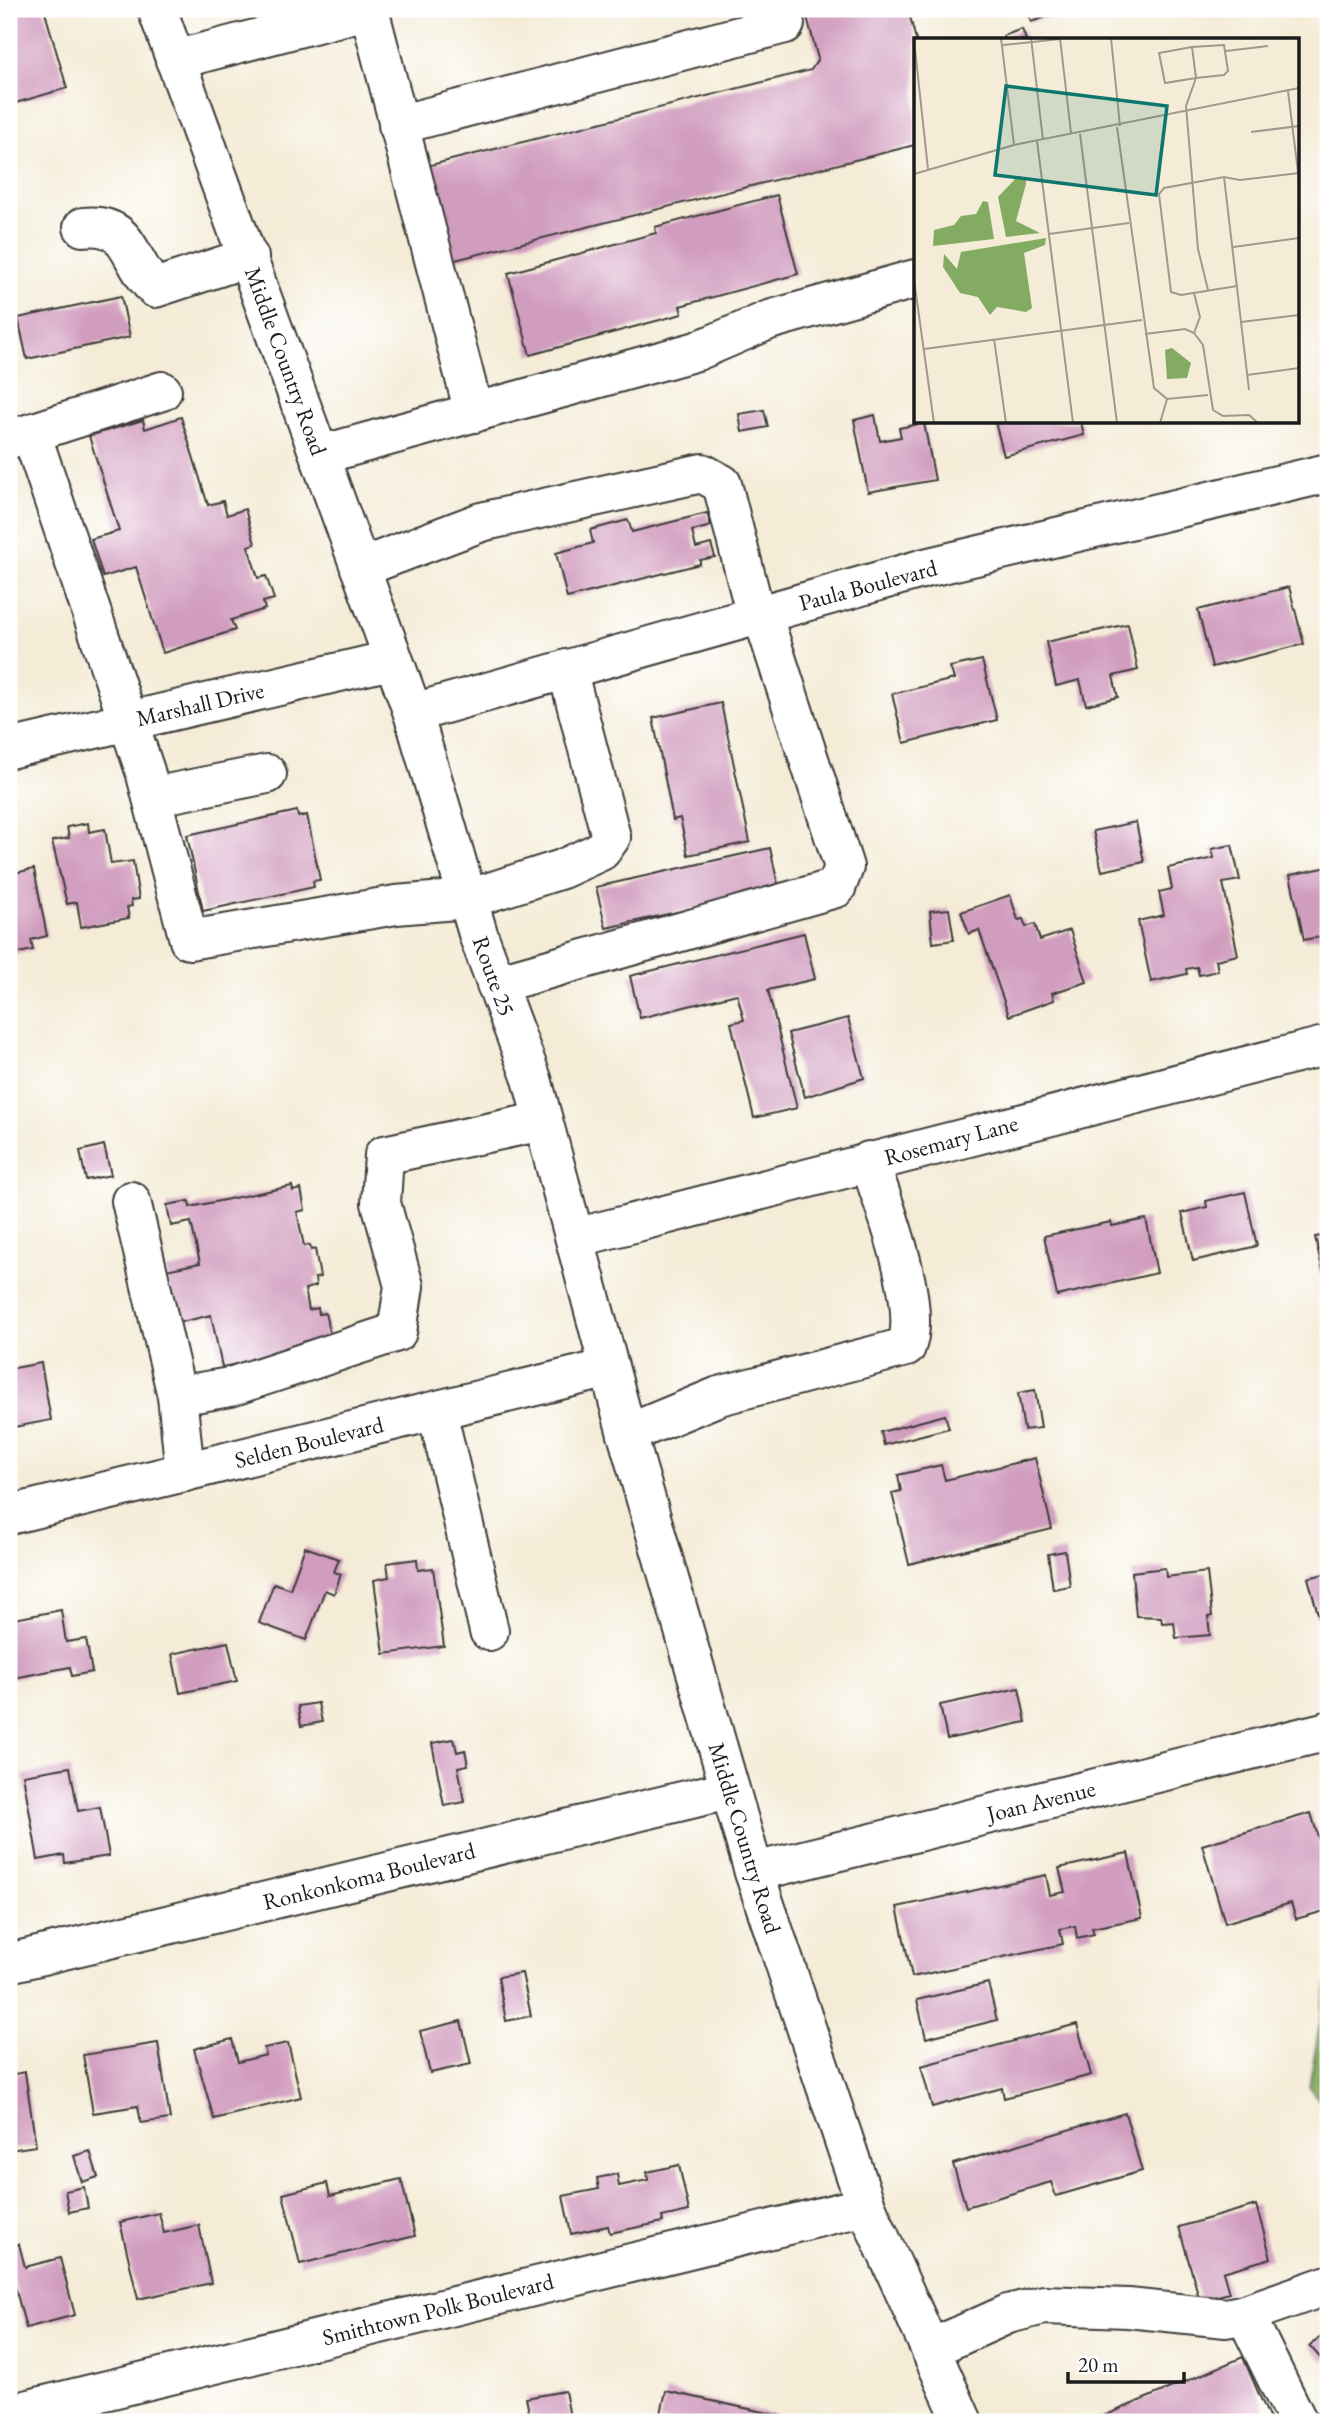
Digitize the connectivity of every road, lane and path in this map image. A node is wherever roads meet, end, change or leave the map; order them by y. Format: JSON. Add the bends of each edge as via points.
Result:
{"nodes":[{"id":1,"x":158,"y":9,"type":"edge"},
{"id":2,"x":370,"y":9,"type":"edge"},
{"id":3,"x":782,"y":9,"type":"edge"},
{"id":4,"x":176,"y":60,"type":"junction"},
{"id":5,"x":398,"y":125,"type":"junction"},
{"id":6,"x":83,"y":227,"type":"dead end"},
{"id":7,"x":248,"y":257,"type":"junction"},
{"id":8,"x":914,"y":279,"type":"edge"},
{"id":9,"x":162,"y":391,"type":"dead end"},
{"id":10,"x":474,"y":413,"type":"junction"},
{"id":11,"x":20,"y":436,"type":"edge"},
{"id":12,"x":320,"y":454,"type":"junction"},
{"id":13,"x":1328,"y":473,"type":"edge"},
{"id":14,"x":360,"y":568,"type":"junction"},
{"id":15,"x":759,"y":615,"type":"junction"},
{"id":16,"x":391,"y":660,"type":"junction"},
{"id":17,"x":567,"y":669,"type":"junction"},
{"id":18,"x":413,"y":713,"type":"junction"},
{"id":19,"x":128,"y":721,"type":"junction"},
{"id":20,"x":9,"y":749,"type":"edge"},
{"id":21,"x":267,"y":774,"type":"dead end"},
{"id":22,"x":152,"y":797,"type":"junction"},
{"id":23,"x":468,"y":899,"type":"junction"},
{"id":24,"x":496,"y":984,"type":"junction"},
{"id":25,"x":1328,"y":1045,"type":"edge"},
{"id":26,"x":543,"y":1121,"type":"junction"},
{"id":27,"x":869,"y":1161,"type":"junction"},
{"id":28,"x":131,"y":1201,"type":"dead end"},
{"id":29,"x":575,"y":1238,"type":"junction"},
{"id":30,"x":609,"y":1368,"type":"junction"},
{"id":31,"x":177,"y":1396,"type":"junction"},
{"id":32,"x":437,"y":1411,"type":"junction"},
{"id":33,"x":627,"y":1434,"type":"junction"},
{"id":34,"x":185,"y":1472,"type":"junction"},
{"id":35,"x":9,"y":1515,"type":"edge"},
{"id":36,"x":489,"y":1631,"type":"dead end"},
{"id":37,"x":1328,"y":1731,"type":"edge"},
{"id":38,"x":728,"y":1790,"type":"junction"},
{"id":39,"x":754,"y":1872,"type":"junction"},
{"id":40,"x":9,"y":1963,"type":"edge"},
{"id":41,"x":866,"y":2206,"type":"junction"},
{"id":42,"x":1328,"y":2285,"type":"edge"},
{"id":43,"x":1245,"y":2314,"type":"junction"},
{"id":44,"x":930,"y":2349,"type":"junction"},
{"id":45,"x":9,"y":2414,"type":"edge"},
{"id":46,"x":963,"y":2422,"type":"edge"},
{"id":47,"x":1298,"y":2422,"type":"edge"}],
"edges":[{"from":1,"to":4,"type":"street","name":"Middle Country Road"},
{"from":2,"to":4,"type":"street"},
{"from":2,"to":5,"type":"street"},
{"from":3,"to":5,"type":"street","via":[[785,24]]},
{"from":4,"to":7,"type":"street","name":"Middle Country Road"},
{"from":5,"to":10,"type":"street"},
{"from":6,"to":7,"type":"street","via":[[103,224],[113,229],[155,288]]},
{"from":7,"to":12,"type":"street","name":"Middle Country Road"},
{"from":8,"to":10,"type":"street","via":[[769,320],[697,351]]},
{"from":9,"to":11,"type":"street"},
{"from":10,"to":12,"type":"street"},
{"from":11,"to":19,"type":"street"},
{"from":12,"to":14,"type":"street","name":"Middle Country Road"},
{"from":13,"to":15,"type":"street","name":"Paula Boulevard","via":[[925,568]]},
{"from":14,"to":15,"type":"street","via":[[481,522],[702,473],[722,484]]},
{"from":14,"to":16,"type":"street","name":"Middle Country Road"},
{"from":15,"to":17,"type":"street","name":"Paula Boulevard"},
{"from":15,"to":24,"type":"street","via":[[844,867],[836,888]]},
{"from":16,"to":18,"type":"street","name":"Middle Country Road"},
{"from":16,"to":19,"type":"street","name":"Marshall Drive"},
{"from":17,"to":18,"type":"street","name":"Paula Boulevard"},
{"from":17,"to":23,"type":"street","via":[[611,837],[601,851],[562,869]]},
{"from":18,"to":23,"type":"street","name":"Route 25"},
{"from":19,"to":20,"type":"street","name":"Marshall Drive"},
{"from":19,"to":22,"type":"street"},
{"from":21,"to":22,"type":"street"},
{"from":22,"to":23,"type":"street","via":[[190,940],[396,905]]},
{"from":23,"to":24,"type":"street","name":"Route 25"},
{"from":24,"to":26,"type":"street","name":"Route 25"},
{"from":25,"to":27,"type":"street","name":"Rosemary Lane"},
{"from":26,"to":29,"type":"street","name":"Route 25"},
{"from":26,"to":31,"type":"street","via":[[384,1155],[382,1203],[404,1286],[397,1332],[230,1387]]},
{"from":27,"to":29,"type":"street","name":"Rosemary Lane"},
{"from":27,"to":33,"type":"street","via":[[911,1312],[906,1347],[719,1396]]},
{"from":28,"to":31,"type":"street"},
{"from":29,"to":30,"type":"street","name":"Middle Country Road"},
{"from":30,"to":32,"type":"street","name":"Selden Boulevard"},
{"from":30,"to":33,"type":"street","name":"Middle Country Road"},
{"from":31,"to":34,"type":"street"},
{"from":32,"to":34,"type":"street","name":"Selden Boulevard"},
{"from":32,"to":36,"type":"street"},
{"from":33,"to":38,"type":"street","name":"Middle Country Road"},
{"from":34,"to":35,"type":"street","name":"Selden Boulevard"},
{"from":37,"to":39,"type":"street","name":"Joan Avenue"},
{"from":38,"to":39,"type":"street","name":"Middle Country Road"},
{"from":38,"to":40,"type":"street","name":"Ronkonkoma Boulevard"},
{"from":39,"to":41,"type":"street","name":"Middle Country Road"},
{"from":41,"to":44,"type":"street","name":"Middle Country Road"},
{"from":41,"to":45,"type":"street","name":"Smithtown Polk Boulevard"},
{"from":42,"to":43,"type":"street"},
{"from":43,"to":44,"type":"street","via":[[1226,2318],[1044,2305],[1008,2314]]},
{"from":43,"to":47,"type":"street"},
{"from":44,"to":46,"type":"street","name":"Middle Country Road"}]}
